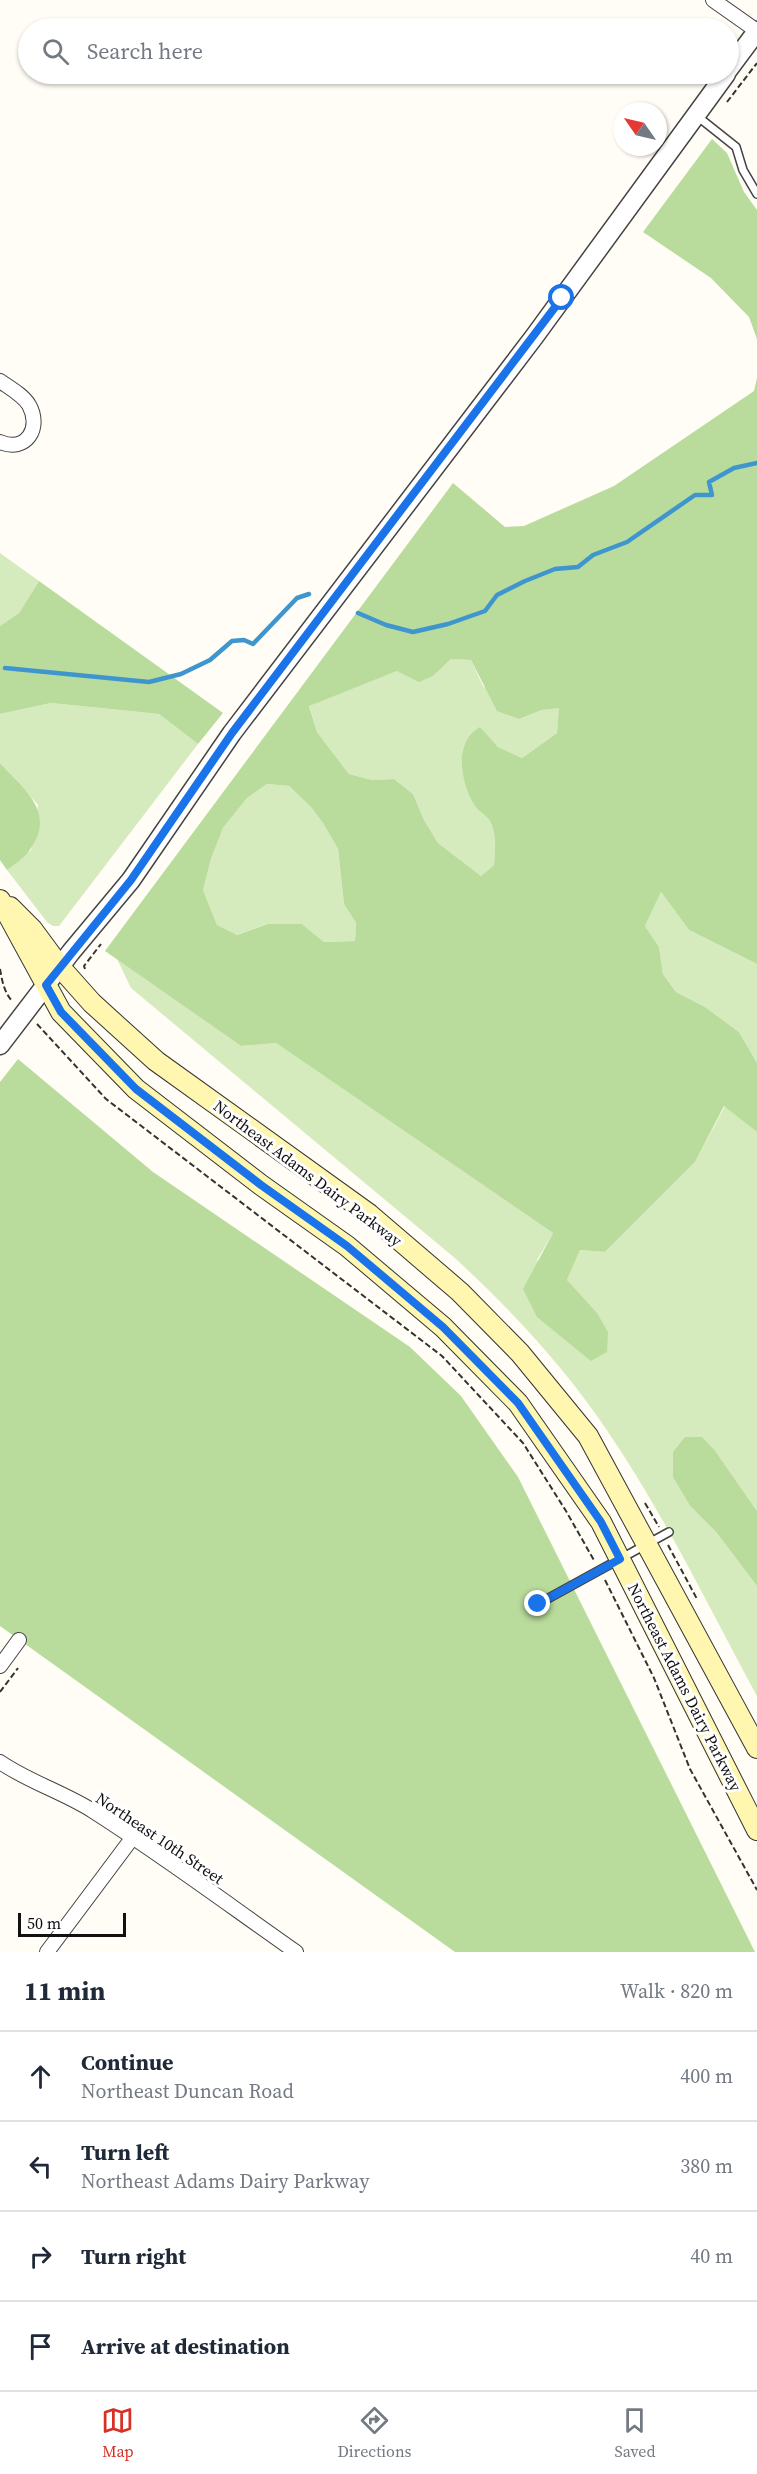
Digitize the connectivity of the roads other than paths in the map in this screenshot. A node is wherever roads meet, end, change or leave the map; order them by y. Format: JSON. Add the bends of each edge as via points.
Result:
{"nodes":[{"id":1,"x":713,"y":0,"type":"edge"},
{"id":2,"x":739,"y":18,"type":"edge"},
{"id":3,"x":739,"y":18,"type":"edge"},
{"id":4,"x":757,"y":31,"type":"edge"},
{"id":5,"x":739,"y":55,"type":"edge"},
{"id":6,"x":718,"y":84,"type":"edge"},
{"id":7,"x":695,"y":115,"type":"junction"},
{"id":8,"x":757,"y":194,"type":"edge"},
{"id":9,"x":0,"y":381,"type":"edge"},
{"id":10,"x":0,"y":442,"type":"edge"},
{"id":11,"x":0,"y":898,"type":"edge"},
{"id":12,"x":60,"y":967,"type":"junction"},
{"id":13,"x":46,"y":985,"type":"junction"},
{"id":14,"x":0,"y":1045,"type":"edge"},
{"id":15,"x":669,"y":1532,"type":"dead end"},
{"id":16,"x":647,"y":1544,"type":"junction"},
{"id":17,"x":620,"y":1559,"type":"junction"},
{"id":18,"x":538,"y":1604,"type":"dead end"},
{"id":19,"x":19,"y":1640,"type":"dead end"},
{"id":20,"x":0,"y":1666,"type":"edge"},
{"id":21,"x":757,"y":1748,"type":"edge"},
{"id":22,"x":0,"y":1762,"type":"edge"},
{"id":23,"x":757,"y":1830,"type":"edge"},
{"id":24,"x":133,"y":1837,"type":"junction"},
{"id":25,"x":47,"y":1952,"type":"edge"},
{"id":26,"x":296,"y":1952,"type":"edge"}],
"edges":[{"from":1,"to":2,"type":"street"},
{"from":3,"to":4,"type":"street"},
{"from":4,"to":5,"type":"street"},
{"from":6,"to":7,"type":"street"},
{"from":7,"to":8,"type":"lane","via":[[736,147]]},
{"from":7,"to":12,"type":"street","via":[[534,337],[232,733],[131,880]]},
{"from":9,"to":10,"type":"street","via":[[28,403],[36,421],[32,434],[21,443],[8,446]]},
{"from":11,"to":12,"type":"main road","name":"Northeast Adams Dairy Parkway","via":[[32,930]]},
{"from":11,"to":13,"type":"main road","name":"Northeast Adams Dairy Parkway"},
{"from":12,"to":13,"type":"street"},
{"from":12,"to":16,"type":"main road","name":"Northeast Adams Dairy Parkway","via":[[92,1003],[156,1061],[369,1214],[460,1292],[520,1353],[588,1436]]},
{"from":13,"to":14,"type":"street"},
{"from":13,"to":17,"type":"main road","name":"Northeast Adams Dairy Parkway","via":[[61,1012],[136,1089],[347,1246],[443,1327],[518,1403],[601,1522]]},
{"from":15,"to":16,"type":"lane"},
{"from":16,"to":17,"type":"lane"},
{"from":16,"to":21,"type":"main road","name":"Northeast Adams Dairy Parkway"},
{"from":17,"to":18,"type":"lane"},
{"from":17,"to":23,"type":"main road","name":"Northeast Adams Dairy Parkway"},
{"from":19,"to":20,"type":"street"},
{"from":22,"to":24,"type":"street","name":"Northeast 10th Street","via":[[90,1809]]},
{"from":24,"to":25,"type":"street"},
{"from":24,"to":26,"type":"street","name":"Northeast 10th Street"}]}
